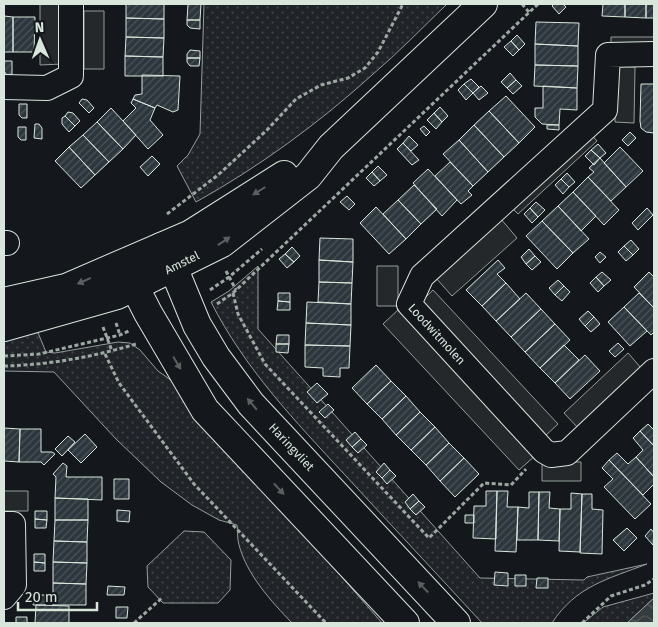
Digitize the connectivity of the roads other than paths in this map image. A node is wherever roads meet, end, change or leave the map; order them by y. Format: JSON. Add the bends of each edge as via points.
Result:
{"nodes":[{"id":1,"x":72,"y":4,"type":"edge"},
{"id":2,"x":483,"y":4,"type":"edge"},
{"id":3,"x":654,"y":54,"type":"edge"},
{"id":4,"x":4,"y":87,"type":"edge"},
{"id":5,"x":166,"y":257,"type":"junction"},
{"id":6,"x":129,"y":275,"type":"junction"},
{"id":7,"x":4,"y":302,"type":"edge"},
{"id":8,"x":4,"y":327,"type":"edge"},
{"id":9,"x":654,"y":370,"type":"edge"},
{"id":10,"x":4,"y":524,"type":"edge"},
{"id":11,"x":4,"y":597,"type":"edge"},
{"id":12,"x":405,"y":623,"type":"edge"},
{"id":13,"x":456,"y":623,"type":"edge"}],
"edges":[{"from":1,"to":4,"type":"street","via":[[71,76],[47,88]]},
{"from":2,"to":5,"type":"street","name":"Amstel","via":[[330,147],[308,176],[222,243]]},
{"from":3,"to":9,"type":"street","name":"Loodwitmolen","via":[[608,54],[606,110],[422,276],[409,304],[551,455],[567,453]]},
{"from":5,"to":6,"type":"street","name":"Amstel"},
{"from":13,"to":5,"type":"street","name":"Haringvliet","one_way":true,"via":[[251,404],[197,325]]},
{"from":6,"to":7,"type":"street","name":"Amstel","one_way":true},
{"from":6,"to":8,"type":"street","name":"Amstel","via":[[117,295]]},
{"from":6,"to":12,"type":"street","one_way":true,"via":[[205,410]]},
{"from":10,"to":11,"type":"street","via":[[14,524],[14,585]]}]}
